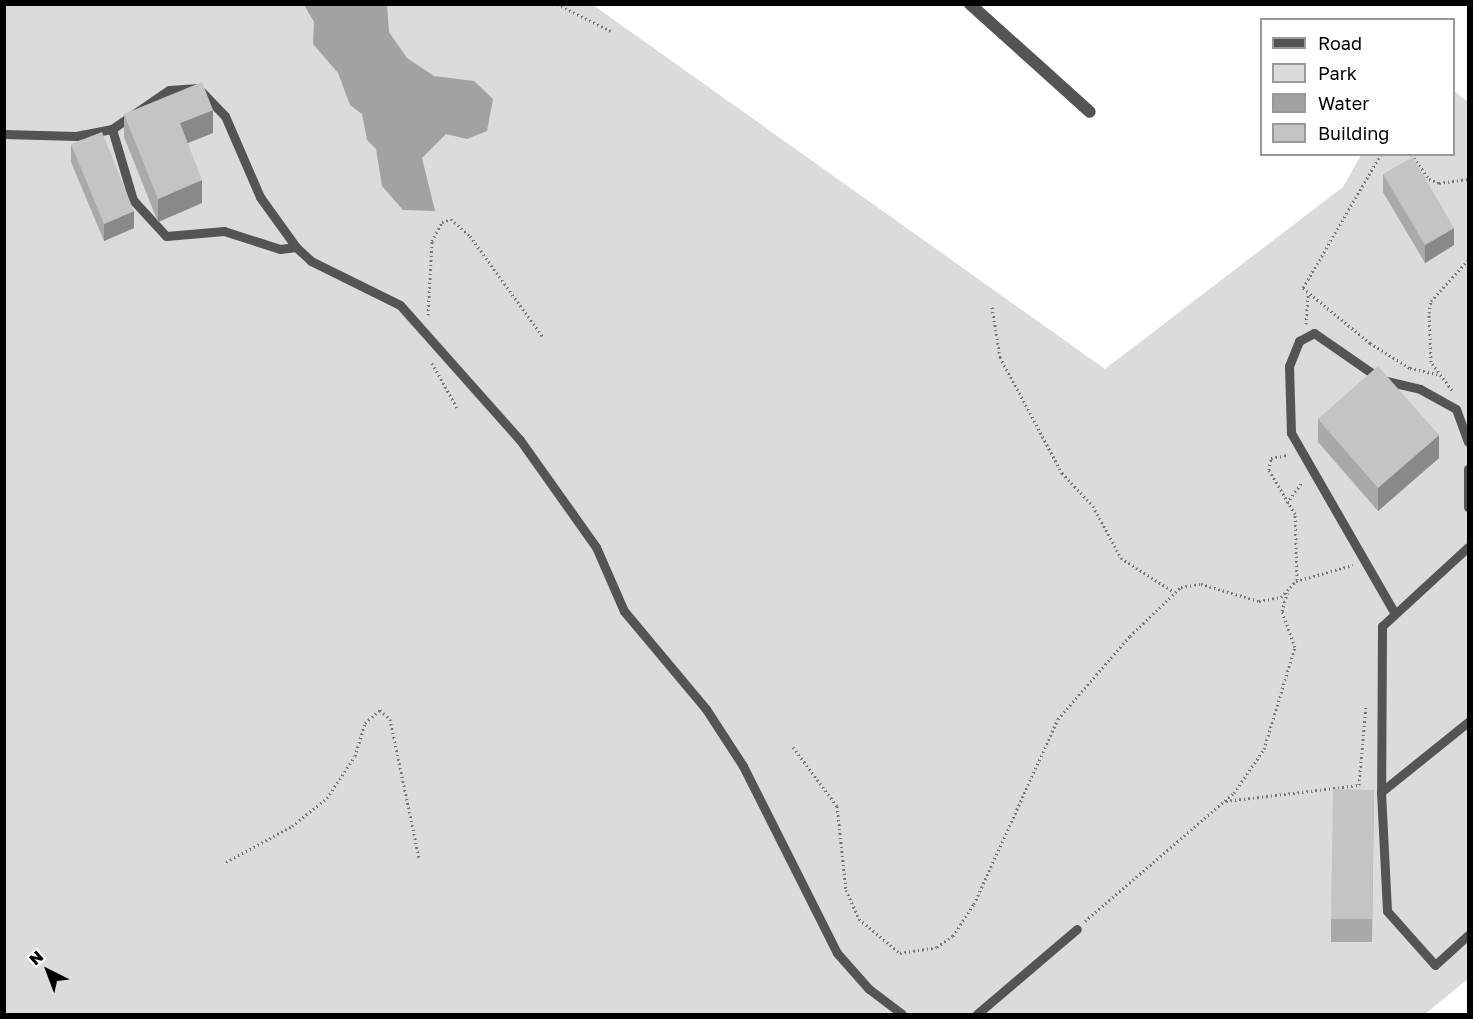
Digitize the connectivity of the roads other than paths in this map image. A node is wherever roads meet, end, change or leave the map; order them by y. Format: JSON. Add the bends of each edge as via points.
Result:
{"nodes":[{"id":1,"x":970,"y":4,"type":"edge"},
{"id":2,"x":1090,"y":112,"type":"dead end"},
{"id":3,"x":112,"y":129,"type":"junction"},
{"id":4,"x":4,"y":134,"type":"edge"},
{"id":5,"x":296,"y":247,"type":"junction"},
{"id":6,"x":1468,"y":442,"type":"edge"},
{"id":7,"x":1468,"y":469,"type":"edge"},
{"id":8,"x":1468,"y":507,"type":"edge"},
{"id":9,"x":1468,"y":547,"type":"edge"},
{"id":10,"x":1394,"y":612,"type":"junction"},
{"id":11,"x":1468,"y":722,"type":"edge"},
{"id":12,"x":1382,"y":792,"type":"junction"},
{"id":13,"x":1077,"y":929,"type":"road end"},
{"id":14,"x":1468,"y":935,"type":"edge"},
{"id":15,"x":902,"y":1014,"type":"edge"},
{"id":16,"x":977,"y":1014,"type":"edge"}],
"edges":[{"from":1,"to":2,"type":"street"},
{"from":3,"to":4,"type":"lane","via":[[76,136]]},
{"from":3,"to":5,"type":"lane","via":[[133,200],[166,236],[224,231],[280,249]]},
{"from":3,"to":5,"type":"lane","via":[[169,90],[190,87],[210,94],[260,197]]},
{"from":5,"to":15,"type":"lane","via":[[336,275],[382,293],[427,330],[570,506],[624,611],[724,736],[837,953],[869,989]]},
{"from":6,"to":10,"type":"lane","via":[[1456,409],[1420,389],[1382,380],[1314,333],[1305,336],[1289,366],[1291,433]]},
{"from":7,"to":8,"type":"lane"},
{"from":9,"to":10,"type":"lane"},
{"from":10,"to":12,"type":"lane","via":[[1382,626]]},
{"from":11,"to":12,"type":"lane"},
{"from":12,"to":14,"type":"lane","via":[[1387,910],[1435,964]]},
{"from":13,"to":16,"type":"lane"}]}
